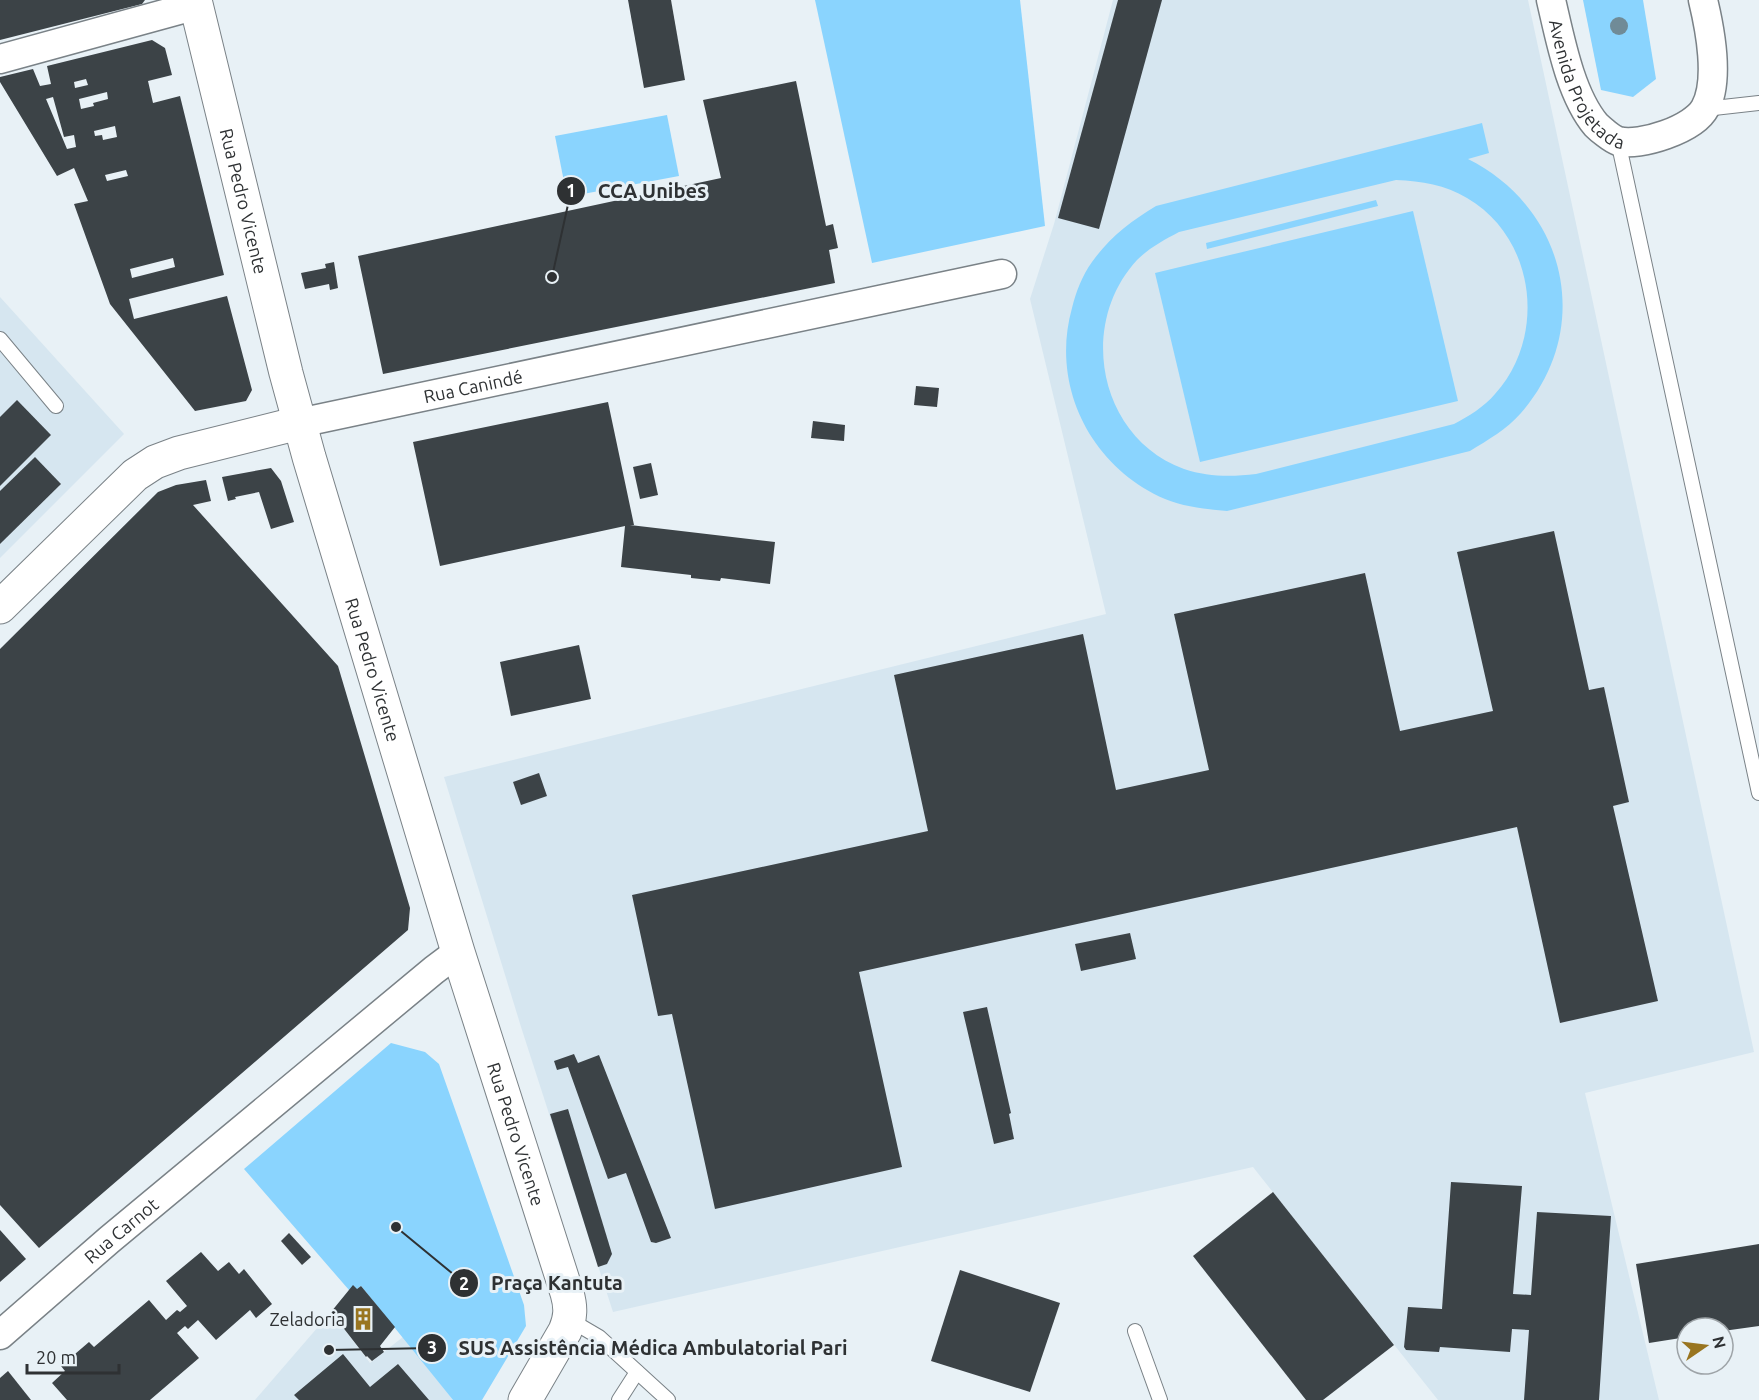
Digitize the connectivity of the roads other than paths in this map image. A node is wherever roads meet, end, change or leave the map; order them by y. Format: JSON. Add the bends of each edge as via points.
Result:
{"nodes":[{"id":1,"x":1551,"y":0,"type":"edge"},
{"id":2,"x":1702,"y":0,"type":"edge"},
{"id":3,"x":196,"y":3,"type":"edge"},
{"id":4,"x":0,"y":59,"type":"edge"},
{"id":5,"x":1759,"y":103,"type":"edge"},
{"id":6,"x":1705,"y":109,"type":"junction"},
{"id":7,"x":1618,"y":141,"type":"junction"},
{"id":8,"x":1002,"y":274,"type":"dead end"},
{"id":9,"x":0,"y":339,"type":"edge"},
{"id":10,"x":56,"y":406,"type":"dead end"},
{"id":11,"x":299,"y":423,"type":"junction"},
{"id":12,"x":0,"y":607,"type":"edge"},
{"id":13,"x":1759,"y":793,"type":"edge"},
{"id":14,"x":458,"y":952,"type":"junction"},
{"id":15,"x":568,"y":1325,"type":"junction"},
{"id":16,"x":1135,"y":1331,"type":"dead end"},
{"id":17,"x":0,"y":1335,"type":"edge"},
{"id":18,"x":637,"y":1372,"type":"junction"},
{"id":19,"x":525,"y":1400,"type":"edge"},
{"id":20,"x":619,"y":1400,"type":"edge"},
{"id":21,"x":668,"y":1400,"type":"edge"},
{"id":22,"x":1160,"y":1400,"type":"edge"}],
"edges":[{"from":1,"to":7,"type":"street","name":"Avenida Projetada","via":[[1580,100],[1597,125]]},
{"from":2,"to":6,"type":"street","via":[[1711,33],[1713,79]]},
{"from":3,"to":4,"type":"street"},
{"from":3,"to":11,"type":"street","name":"Rua Pedro Vicente"},
{"from":5,"to":6,"type":"lane"},
{"from":6,"to":7,"type":"street","name":"Avenida Projetada","via":[[1672,133],[1643,141]]},
{"from":7,"to":13,"type":"lane"},
{"from":8,"to":11,"type":"street","name":"Rua Canindé"},
{"from":9,"to":10,"type":"lane"},
{"from":11,"to":12,"type":"street","name":"Rua Canindé","via":[[155,462],[135,475]]},
{"from":11,"to":14,"type":"street","name":"Rua Pedro Vicente"},
{"from":14,"to":15,"type":"street","name":"Rua Pedro Vicente","via":[[567,1293],[571,1309]]},
{"from":14,"to":17,"type":"street","name":"Rua Carnot","via":[[244,1127]]},
{"from":15,"to":18,"type":"lane","via":[[599,1337]]},
{"from":15,"to":19,"type":"street"},
{"from":16,"to":22,"type":"lane"},
{"from":18,"to":20,"type":"lane"},
{"from":18,"to":21,"type":"lane"}]}
